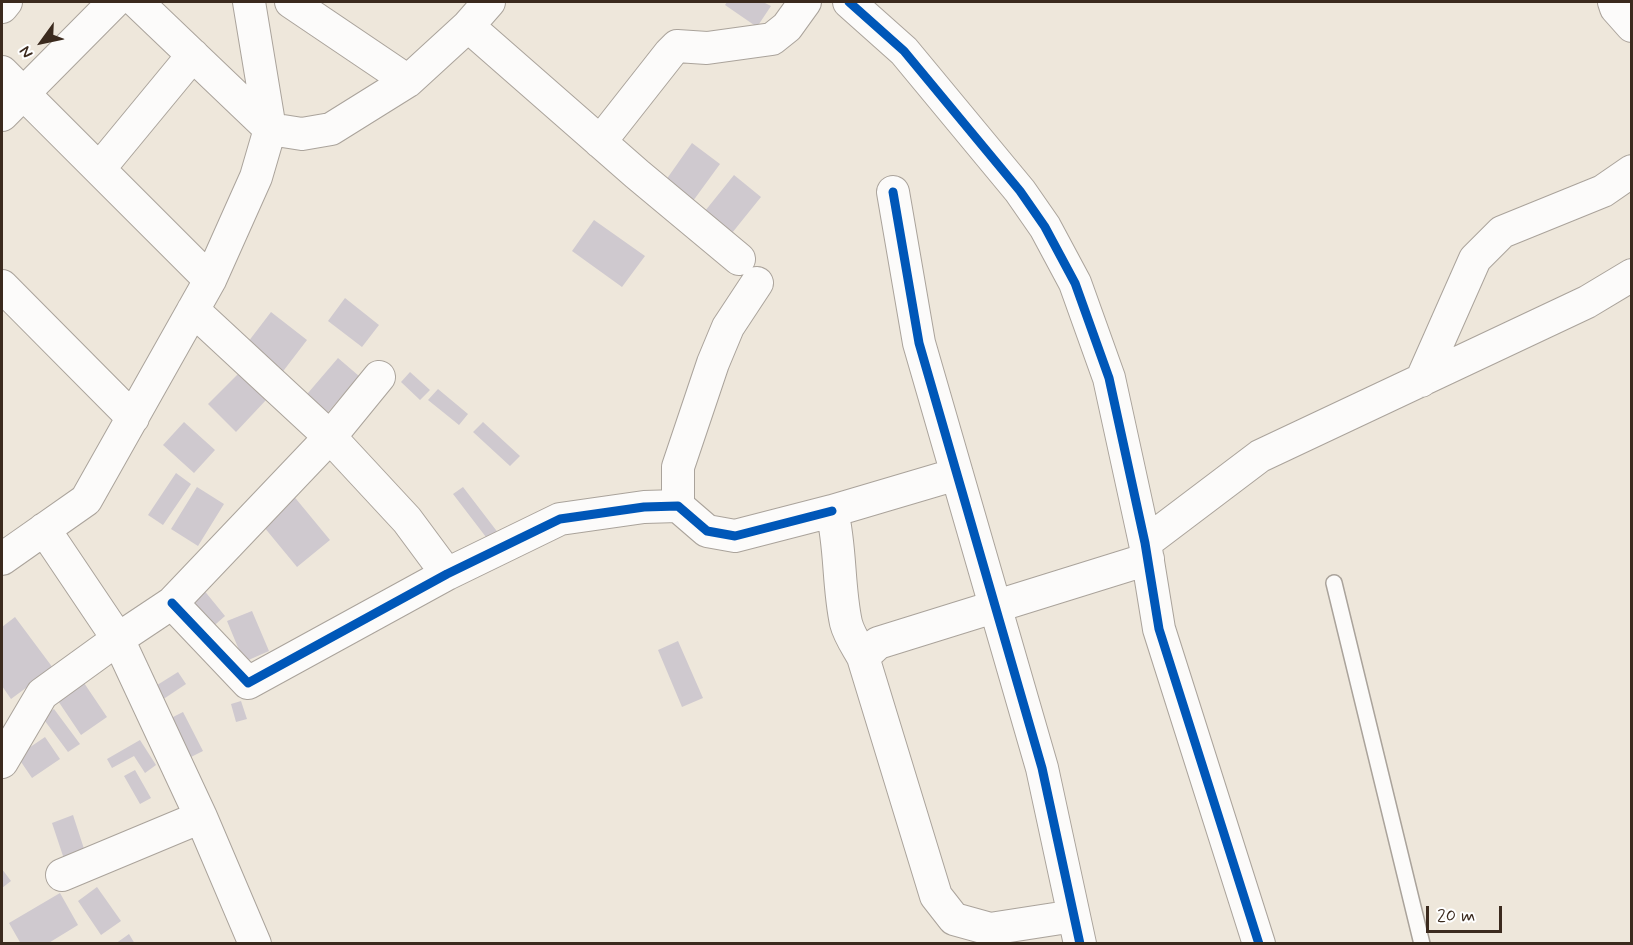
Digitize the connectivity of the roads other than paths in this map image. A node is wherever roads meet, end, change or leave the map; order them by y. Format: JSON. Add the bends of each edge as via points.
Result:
{"nodes":[{"id":1,"x":6,"y":2,"type":"edge"},
{"id":2,"x":114,"y":2,"type":"edge"},
{"id":3,"x":137,"y":2,"type":"edge"},
{"id":4,"x":249,"y":2,"type":"edge"},
{"id":5,"x":291,"y":2,"type":"edge"},
{"id":6,"x":489,"y":2,"type":"edge"},
{"id":7,"x":805,"y":2,"type":"edge"},
{"id":8,"x":849,"y":2,"type":"edge"},
{"id":9,"x":2,"y":7,"type":"edge"},
{"id":10,"x":468,"y":26,"type":"junction"},
{"id":11,"x":193,"y":55,"type":"junction"},
{"id":12,"x":408,"y":81,"type":"junction"},
{"id":13,"x":9,"y":93,"type":"edge"},
{"id":14,"x":270,"y":129,"type":"junction"},
{"id":15,"x":600,"y":142,"type":"junction"},
{"id":16,"x":99,"y":169,"type":"junction"},
{"id":17,"x":1632,"y":171,"type":"edge"},
{"id":18,"x":893,"y":192,"type":"dead end"},
{"id":19,"x":1632,"y":275,"type":"edge"},
{"id":20,"x":210,"y":280,"type":"junction"},
{"id":21,"x":4,"y":293,"type":"edge"},
{"id":22,"x":193,"y":310,"type":"junction"},
{"id":23,"x":380,"y":377,"type":"dead end"},
{"id":24,"x":1421,"y":381,"type":"junction"},
{"id":25,"x":133,"y":418,"type":"junction"},
{"id":26,"x":330,"y":436,"type":"junction"},
{"id":27,"x":957,"y":474,"type":"junction"},
{"id":28,"x":678,"y":506,"type":"junction"},
{"id":29,"x":832,"y":511,"type":"junction"},
{"id":30,"x":44,"y":529,"type":"junction"},
{"id":31,"x":1146,"y":551,"type":"junction"},
{"id":32,"x":2,"y":559,"type":"edge"},
{"id":33,"x":447,"y":574,"type":"junction"},
{"id":34,"x":1334,"y":583,"type":"dead end"},
{"id":35,"x":172,"y":603,"type":"junction"},
{"id":36,"x":995,"y":606,"type":"junction"},
{"id":37,"x":118,"y":639,"type":"junction"},
{"id":38,"x":863,"y":657,"type":"junction"},
{"id":39,"x":2,"y":762,"type":"edge"},
{"id":40,"x":201,"y":817,"type":"junction"},
{"id":41,"x":62,"y":875,"type":"dead end"},
{"id":42,"x":1077,"y":930,"type":"edge"},
{"id":43,"x":255,"y":944,"type":"edge"},
{"id":44,"x":1259,"y":944,"type":"edge"},
{"id":45,"x":1422,"y":944,"type":"edge"}],
"edges":[{"from":1,"to":9,"type":"street"},
{"from":2,"to":13,"type":"street"},
{"from":3,"to":11,"type":"street"},
{"from":4,"to":14,"type":"street"},
{"from":5,"to":12,"type":"street"},
{"from":6,"to":10,"type":"street"},
{"from":7,"to":15,"type":"street","via":[[787,27],[772,39],[707,48],[677,46]]},
{"from":8,"to":31,"type":"street","via":[[904,51],[1045,226],[1075,283],[1109,378]]},
{"from":10,"to":12,"type":"street"},
{"from":10,"to":15,"type":"street"},
{"from":11,"to":14,"type":"street"},
{"from":11,"to":16,"type":"street"},
{"from":12,"to":14,"type":"street","via":[[331,129],[302,134]]},
{"from":13,"to":16,"type":"street"},
{"from":14,"to":20,"type":"street","via":[[256,177]]},
{"from":15,"to":28,"type":"street","via":[[748,271],[678,467]]},
{"from":16,"to":20,"type":"street"},
{"from":17,"to":24,"type":"street","via":[[1603,191],[1502,232],[1474,259]]},
{"from":18,"to":27,"type":"street","via":[[919,343]]},
{"from":19,"to":24,"type":"street","via":[[1587,303]]},
{"from":20,"to":22,"type":"street"},
{"from":21,"to":25,"type":"street"},
{"from":22,"to":25,"type":"street"},
{"from":22,"to":26,"type":"street"},
{"from":23,"to":26,"type":"street"},
{"from":24,"to":31,"type":"street","via":[[1260,456]]},
{"from":25,"to":30,"type":"street","via":[[86,500]]},
{"from":26,"to":33,"type":"street","via":[[407,520]]},
{"from":26,"to":35,"type":"street"},
{"from":27,"to":29,"type":"street"},
{"from":27,"to":36,"type":"street"},
{"from":28,"to":29,"type":"street","via":[[707,531],[735,536]]},
{"from":28,"to":33,"type":"street","via":[[560,519]]},
{"from":29,"to":38,"type":"street","via":[[847,626]]},
{"from":30,"to":32,"type":"street"},
{"from":30,"to":37,"type":"street"},
{"from":31,"to":36,"type":"street"},
{"from":31,"to":44,"type":"street","via":[[1159,630]]},
{"from":33,"to":35,"type":"street","via":[[248,683]]},
{"from":34,"to":45,"type":"lane"},
{"from":35,"to":37,"type":"street"},
{"from":36,"to":38,"type":"street","via":[[878,644]]},
{"from":36,"to":42,"type":"street","via":[[1042,768]]},
{"from":37,"to":39,"type":"street","via":[[42,694]]},
{"from":37,"to":40,"type":"street"},
{"from":38,"to":42,"type":"street","via":[[936,896],[954,919],[990,929]]},
{"from":40,"to":41,"type":"street"},
{"from":40,"to":43,"type":"street"}]}
